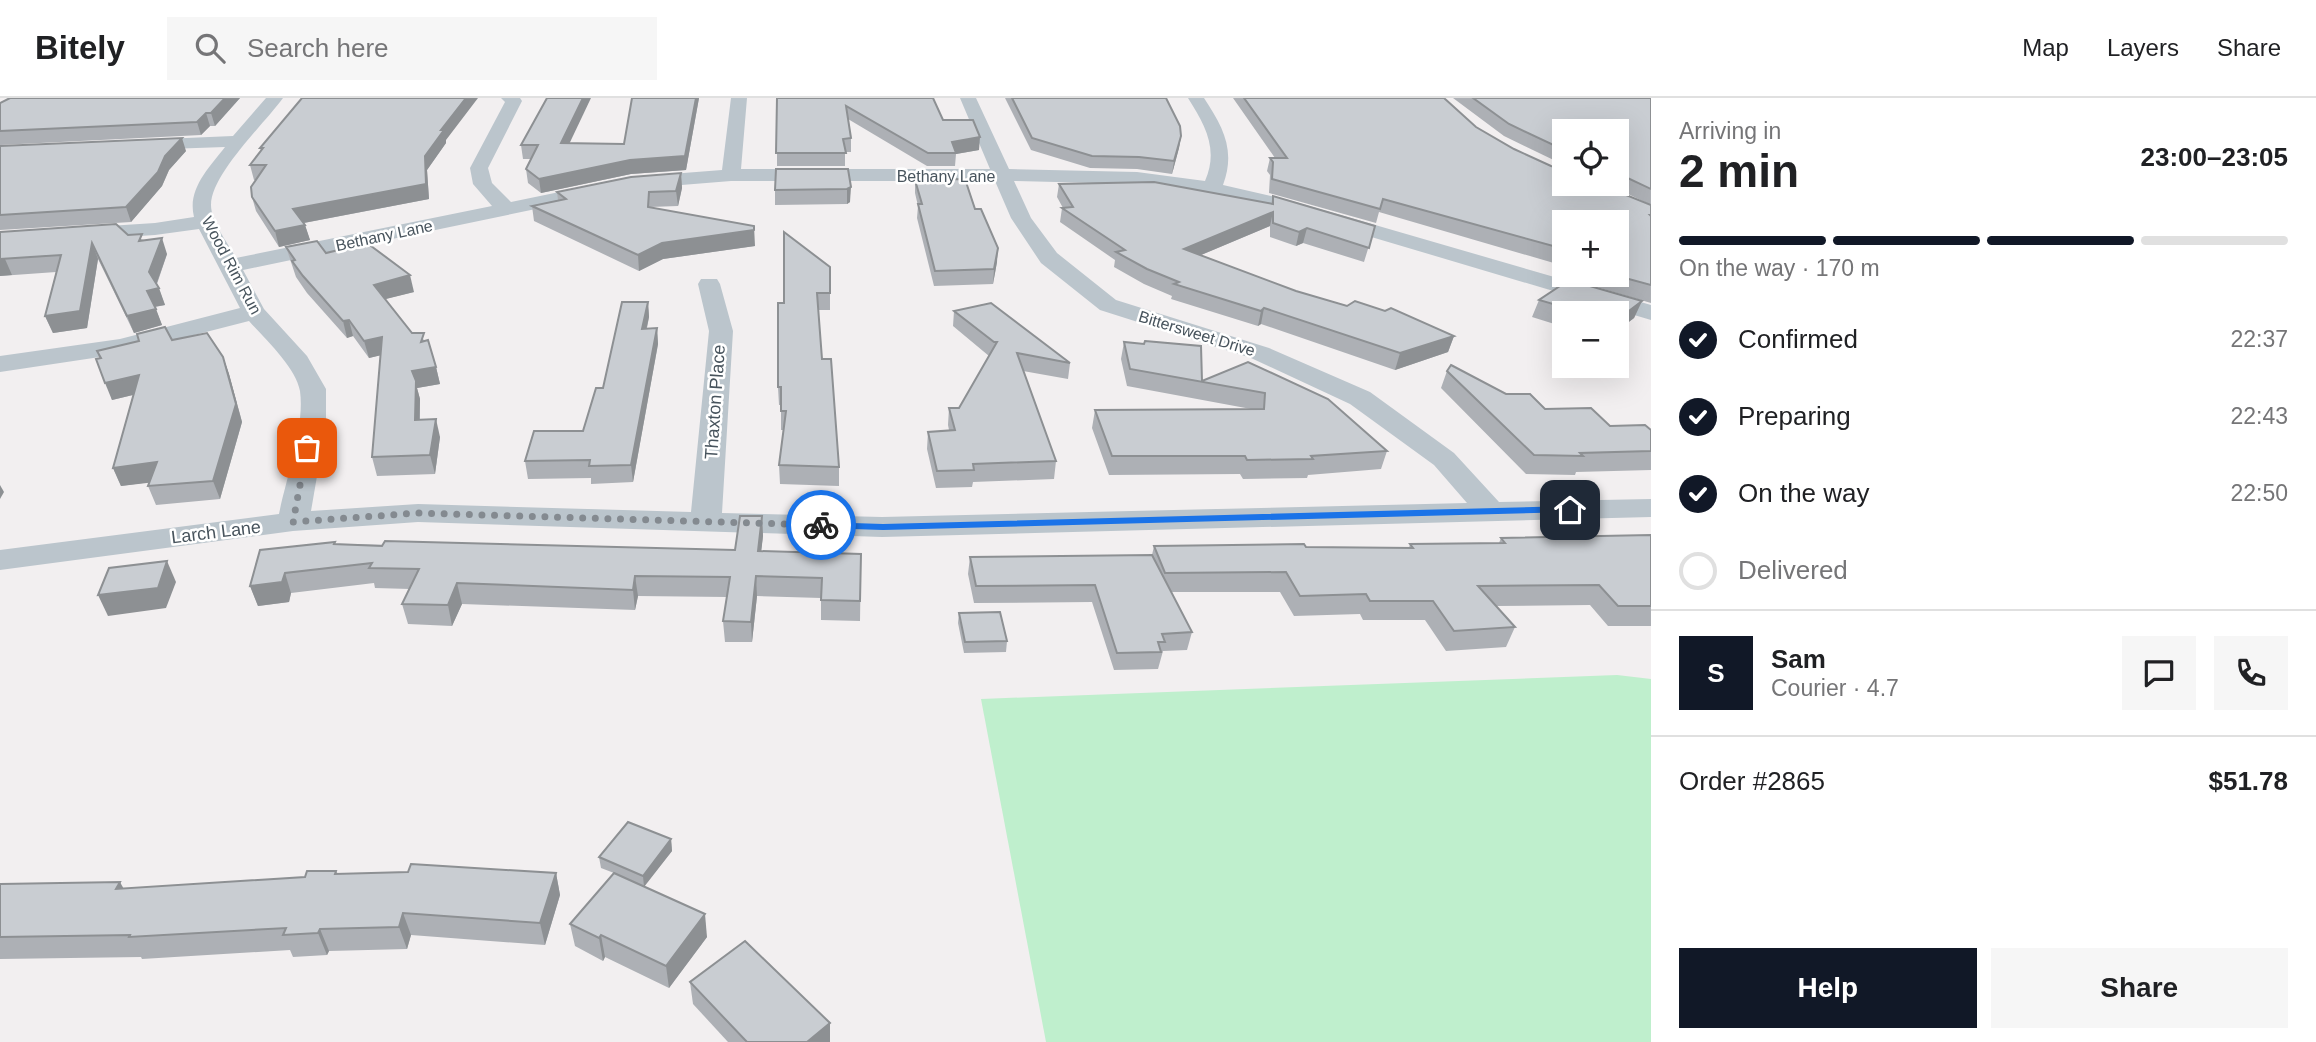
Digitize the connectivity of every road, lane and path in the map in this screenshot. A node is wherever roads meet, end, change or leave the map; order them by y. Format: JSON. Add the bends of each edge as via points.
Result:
{"nodes":[{"id":1,"x":275,"y":98,"type":"edge"},
{"id":2,"x":509,"y":98,"type":"edge"},
{"id":3,"x":739,"y":98,"type":"edge"},
{"id":4,"x":968,"y":98,"type":"edge"},
{"id":5,"x":1196,"y":98,"type":"edge"},
{"id":6,"x":238,"y":141,"type":"junction"},
{"id":7,"x":126,"y":146,"type":"edge"},
{"id":8,"x":1003,"y":175,"type":"junction"},
{"id":9,"x":731,"y":176,"type":"junction"},
{"id":10,"x":1212,"y":188,"type":"junction"},
{"id":11,"x":505,"y":208,"type":"junction"},
{"id":12,"x":206,"y":222,"type":"junction"},
{"id":13,"x":0,"y":239,"type":"edge"},
{"id":14,"x":231,"y":266,"type":"junction"},
{"id":15,"x":709,"y":284,"type":"dead end"},
{"id":16,"x":254,"y":313,"type":"junction"},
{"id":17,"x":1651,"y":313,"type":"edge"},
{"id":18,"x":0,"y":364,"type":"edge"},
{"id":19,"x":1651,"y":508,"type":"edge"},
{"id":20,"x":1490,"y":511,"type":"junction"},
{"id":21,"x":706,"y":521,"type":"junction"},
{"id":22,"x":293,"y":522,"type":"junction"},
{"id":23,"x":0,"y":559,"type":"edge"}],
"edges":[{"from":1,"to":6,"type":"street","name":"Wood Rim Run"},
{"from":2,"to":11,"type":"street","via":[[514,102],[479,168],[483,184]]},
{"from":3,"to":9,"type":"street"},
{"from":4,"to":8,"type":"street","name":"Bittersweet Drive"},
{"from":5,"to":10,"type":"street","via":[[1222,150],[1221,170]]},
{"from":6,"to":7,"type":"street"},
{"from":6,"to":12,"type":"street","name":"Wood Rim Run","via":[[207,184],[201,205]]},
{"from":8,"to":9,"type":"street","name":"Bethany Lane"},
{"from":8,"to":10,"type":"street","name":"Bethany Lane","via":[[1137,178]]},
{"from":8,"to":20,"type":"street","name":"Bittersweet Drive","via":[[1021,218],[1049,258],[1108,305],[1260,353],[1360,398],[1444,459]]},
{"from":9,"to":11,"type":"street","name":"Bethany Lane","via":[[632,183]]},
{"from":10,"to":17,"type":"street","name":"Bethany Lane","via":[[1282,204]]},
{"from":11,"to":14,"type":"street","name":"Bethany Lane"},
{"from":12,"to":13,"type":"street"},
{"from":12,"to":14,"type":"street","name":"Wood Rim Run"},
{"from":14,"to":16,"type":"street","name":"Wood Rim Run"},
{"from":15,"to":21,"type":"street","name":"Thaxton Place","via":[[721,331]]},
{"from":16,"to":18,"type":"street","via":[[120,346]]},
{"from":16,"to":22,"type":"street","name":"Wood Rim Run","via":[[298,361],[313,389],[312,424]]},
{"from":19,"to":20,"type":"street","name":"Larch Lane"},
{"from":20,"to":21,"type":"street","name":"Larch Lane","via":[[883,527]]},
{"from":21,"to":22,"type":"street","name":"Larch Lane","via":[[418,513]]},
{"from":22,"to":23,"type":"street","name":"Larch Lane"}]}
